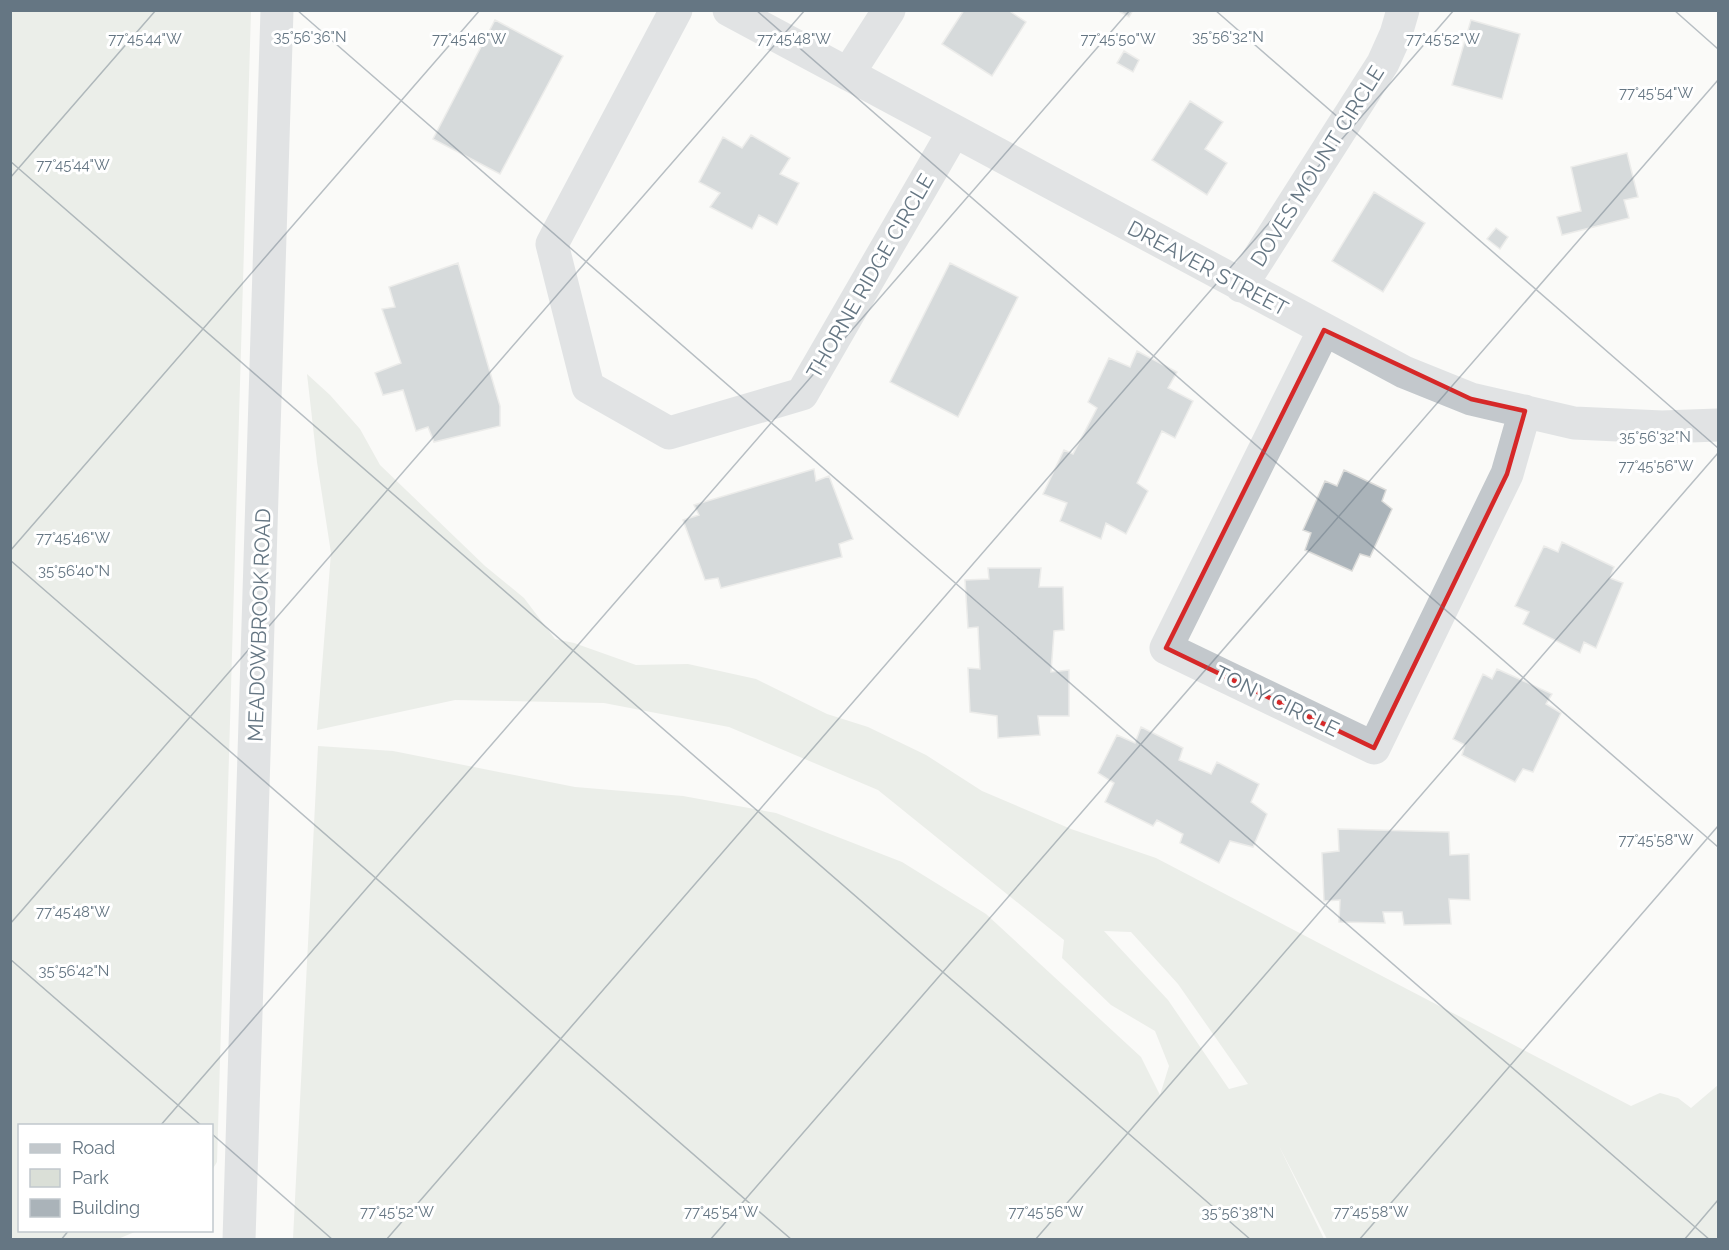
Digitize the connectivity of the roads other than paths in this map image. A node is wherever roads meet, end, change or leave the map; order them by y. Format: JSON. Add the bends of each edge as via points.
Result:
{"nodes":[{"id":1,"x":277,"y":10,"type":"edge"},
{"id":2,"x":676,"y":10,"type":"edge"},
{"id":3,"x":729,"y":10,"type":"edge"},
{"id":4,"x":889,"y":10,"type":"edge"},
{"id":5,"x":1402,"y":10,"type":"edge"},
{"id":6,"x":848,"y":74,"type":"junction"},
{"id":7,"x":954,"y":131,"type":"junction"},
{"id":8,"x":1241,"y":286,"type":"junction"},
{"id":9,"x":1324,"y":330,"type":"junction"},
{"id":10,"x":1525,"y":411,"type":"junction"},
{"id":11,"x":1719,"y":425,"type":"edge"},
{"id":12,"x":239,"y":1239,"type":"edge"}],
"edges":[{"from":1,"to":12,"type":"street","name":"MEADOWBROOK ROAD"},
{"from":2,"to":7,"type":"street","name":"THORNE RIDGE CIRCLE","via":[[552,244],[588,387],[669,433],[802,394]]},
{"from":3,"to":6,"type":"street","name":"DREAVER STREET"},
{"from":4,"to":6,"type":"street"},
{"from":5,"to":8,"type":"street","name":"DOVES MOUNT CIRCLE","via":[[1383,63]]},
{"from":6,"to":7,"type":"street","name":"DREAVER STREET"},
{"from":7,"to":8,"type":"street","name":"DREAVER STREET"},
{"from":8,"to":9,"type":"street","name":"DREAVER STREET"},
{"from":9,"to":10,"type":"street","name":"DREAVER STREET","via":[[1404,372],[1471,399]]},
{"from":9,"to":10,"type":"street","name":"TONY CIRCLE","via":[[1166,648],[1374,748],[1507,474]]},
{"from":10,"to":11,"type":"street","name":"DREAVER STREET","via":[[1574,423]]}]}
